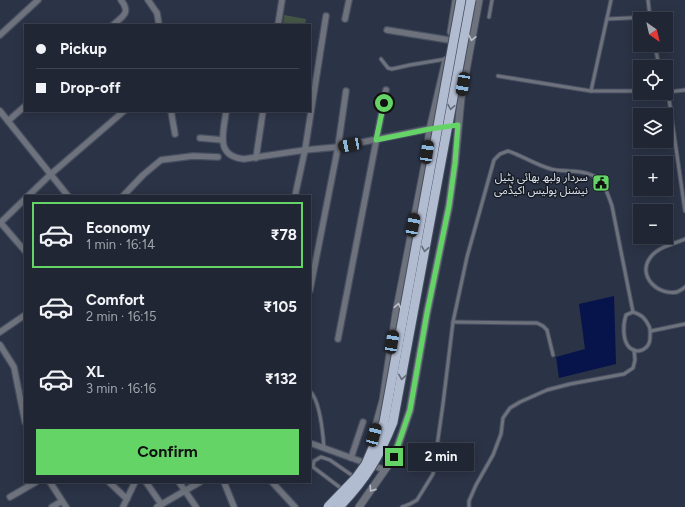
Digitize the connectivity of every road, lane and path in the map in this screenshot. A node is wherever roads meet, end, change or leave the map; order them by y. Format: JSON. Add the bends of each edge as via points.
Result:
{"nodes":[{"id":1,"x":38,"y":0,"type":"edge"},
{"id":2,"x":122,"y":0,"type":"edge"},
{"id":3,"x":148,"y":0,"type":"edge"},
{"id":4,"x":282,"y":0,"type":"edge"},
{"id":5,"x":349,"y":0,"type":"edge"},
{"id":6,"x":471,"y":0,"type":"edge"},
{"id":7,"x":480,"y":0,"type":"edge"},
{"id":8,"x":492,"y":0,"type":"edge"},
{"id":9,"x":611,"y":0,"type":"edge"},
{"id":10,"x":648,"y":0,"type":"edge"},
{"id":11,"x":457,"y":1,"type":"edge"},
{"id":12,"x":478,"y":8,"type":"junction"},
{"id":13,"x":649,"y":12,"type":"edge"},
{"id":14,"x":326,"y":16,"type":"dead end"},
{"id":15,"x":489,"y":17,"type":"dead end"},
{"id":16,"x":633,"y":18,"type":"edge"},
{"id":17,"x":345,"y":19,"type":"dead end"},
{"id":18,"x":607,"y":19,"type":"junction"},
{"id":19,"x":114,"y":24,"type":"edge"},
{"id":20,"x":159,"y":24,"type":"edge"},
{"id":21,"x":278,"y":24,"type":"edge"},
{"id":22,"x":387,"y":30,"type":"dead end"},
{"id":23,"x":0,"y":34,"type":"edge"},
{"id":24,"x":449,"y":40,"type":"junction"},
{"id":25,"x":382,"y":59,"type":"dead end"},
{"id":26,"x":446,"y":59,"type":"junction"},
{"id":27,"x":498,"y":76,"type":"dead end"},
{"id":28,"x":386,"y":90,"type":"dead end"},
{"id":29,"x":685,"y":90,"type":"edge"},
{"id":30,"x":346,"y":91,"type":"dead end"},
{"id":31,"x":591,"y":91,"type":"junction"},
{"id":32,"x":633,"y":91,"type":"edge"},
{"id":33,"x":673,"y":91,"type":"edge"},
{"id":34,"x":668,"y":100,"type":"edge"},
{"id":35,"x":24,"y":107,"type":"edge"},
{"id":36,"x":0,"y":112,"type":"edge"},
{"id":37,"x":123,"y":112,"type":"edge"},
{"id":38,"x":171,"y":112,"type":"edge"},
{"id":39,"x":226,"y":112,"type":"edge"},
{"id":40,"x":264,"y":112,"type":"edge"},
{"id":41,"x":311,"y":112,"type":"edge"},
{"id":42,"x":311,"y":112,"type":"edge"},
{"id":43,"x":8,"y":122,"type":"junction"},
{"id":44,"x":458,"y":125,"type":"junction"},
{"id":45,"x":430,"y":129,"type":"junction"},
{"id":46,"x":175,"y":134,"type":"dead end"},
{"id":47,"x":200,"y":138,"type":"dead end"},
{"id":48,"x":223,"y":140,"type":"junction"},
{"id":49,"x":376,"y":140,"type":"junction"},
{"id":50,"x":338,"y":147,"type":"junction"},
{"id":51,"x":305,"y":150,"type":"junction"},
{"id":52,"x":218,"y":157,"type":"dead end"},
{"id":53,"x":256,"y":158,"type":"junction"},
{"id":54,"x":51,"y":174,"type":"junction"},
{"id":55,"x":29,"y":195,"type":"edge"},
{"id":56,"x":67,"y":195,"type":"edge"},
{"id":57,"x":124,"y":195,"type":"edge"},
{"id":58,"x":295,"y":195,"type":"edge"},
{"id":59,"x":24,"y":200,"type":"edge"},
{"id":60,"x":685,"y":211,"type":"edge"},
{"id":61,"x":0,"y":222,"type":"edge"},
{"id":62,"x":685,"y":239,"type":"edge"},
{"id":63,"x":24,"y":250,"type":"edge"},
{"id":64,"x":313,"y":257,"type":"edge"},
{"id":65,"x":311,"y":279,"type":"edge"},
{"id":66,"x":685,"y":287,"type":"edge"},
{"id":67,"x":633,"y":312,"type":"junction"},
{"id":68,"x":24,"y":316,"type":"edge"},
{"id":69,"x":453,"y":322,"type":"junction"},
{"id":70,"x":685,"y":324,"type":"edge"},
{"id":71,"x":651,"y":331,"type":"junction"},
{"id":72,"x":0,"y":332,"type":"edge"},
{"id":73,"x":338,"y":339,"type":"dead end"},
{"id":74,"x":0,"y":345,"type":"edge"},
{"id":75,"x":634,"y":350,"type":"junction"},
{"id":76,"x":553,"y":355,"type":"dead end"},
{"id":77,"x":311,"y":392,"type":"edge"},
{"id":78,"x":24,"y":417,"type":"edge"},
{"id":79,"x":363,"y":422,"type":"dead end"},
{"id":80,"x":311,"y":443,"type":"edge"},
{"id":81,"x":324,"y":448,"type":"junction"},
{"id":82,"x":351,"y":458,"type":"junction"},
{"id":83,"x":363,"y":462,"type":"junction"},
{"id":84,"x":385,"y":470,"type":"junction"},
{"id":85,"x":353,"y":476,"type":"junction"},
{"id":86,"x":34,"y":483,"type":"edge"},
{"id":87,"x":51,"y":483,"type":"edge"},
{"id":88,"x":110,"y":483,"type":"edge"},
{"id":89,"x":135,"y":483,"type":"edge"},
{"id":90,"x":147,"y":483,"type":"edge"},
{"id":91,"x":180,"y":483,"type":"edge"},
{"id":92,"x":198,"y":483,"type":"edge"},
{"id":93,"x":224,"y":483,"type":"edge"},
{"id":94,"x":273,"y":483,"type":"edge"},
{"id":95,"x":342,"y":489,"type":"junction"},
{"id":96,"x":185,"y":491,"type":"junction"},
{"id":97,"x":10,"y":497,"type":"dead end"},
{"id":98,"x":62,"y":501,"type":"junction"},
{"id":99,"x":125,"y":505,"type":"edge"},
{"id":100,"x":159,"y":506,"type":"edge"},
{"id":101,"x":407,"y":506,"type":"edge"},
{"id":102,"x":52,"y":507,"type":"edge"},
{"id":103,"x":66,"y":507,"type":"edge"},
{"id":104,"x":196,"y":507,"type":"edge"},
{"id":105,"x":234,"y":507,"type":"edge"},
{"id":106,"x":295,"y":507,"type":"edge"},
{"id":107,"x":323,"y":507,"type":"edge"},
{"id":108,"x":328,"y":507,"type":"edge"},
{"id":109,"x":339,"y":507,"type":"edge"},
{"id":110,"x":359,"y":507,"type":"edge"},
{"id":111,"x":402,"y":507,"type":"edge"},
{"id":112,"x":469,"y":507,"type":"edge"}],
"edges":[{"from":1,"to":23,"type":"street"},
{"from":2,"to":19,"type":"street","via":[[127,11]]},
{"from":3,"to":20,"type":"street","via":[[157,13]]},
{"from":4,"to":21,"type":"street"},
{"from":5,"to":17,"type":"street"},
{"from":6,"to":109,"type":"highway","one_way":true,"bridge":true,"via":[[393,422],[371,468]]},
{"from":7,"to":12,"type":"street"},
{"from":8,"to":15,"type":"lane"},
{"from":9,"to":18,"type":"lane"},
{"from":10,"to":13,"type":"lane"},
{"from":11,"to":12,"type":"street"},
{"from":11,"to":24,"type":"street"},
{"from":11,"to":108,"type":"highway","bridge":true,"via":[[384,422],[366,464]]},
{"from":12,"to":44,"type":"street","one_way":true,"via":[[460,98]]},
{"from":14,"to":41,"type":"street"},
{"from":16,"to":18,"type":"lane"},
{"from":18,"to":31,"type":"lane"},
{"from":22,"to":24,"type":"street"},
{"from":24,"to":26,"type":"street"},
{"from":25,"to":26,"type":"lane","via":[[388,68],[392,69]]},
{"from":26,"to":45,"type":"street"},
{"from":27,"to":31,"type":"lane"},
{"from":28,"to":49,"type":"street"},
{"from":29,"to":33,"type":"lane"},
{"from":30,"to":50,"type":"street"},
{"from":31,"to":32,"type":"lane"},
{"from":34,"to":60,"type":"lane"},
{"from":35,"to":43,"type":"street"},
{"from":36,"to":43,"type":"street"},
{"from":37,"to":54,"type":"street"},
{"from":38,"to":46,"type":"street"},
{"from":39,"to":48,"type":"street"},
{"from":40,"to":53,"type":"street"},
{"from":42,"to":51,"type":"street"},
{"from":43,"to":54,"type":"street"},
{"from":44,"to":45,"type":"street"},
{"from":44,"to":84,"type":"street","via":[[449,206],[410,410],[394,457]]},
{"from":45,"to":49,"type":"street"},
{"from":83,"to":45,"type":"street","one_way":true,"via":[[374,435],[383,400],[396,313]]},
{"from":47,"to":48,"type":"street"},
{"from":48,"to":53,"type":"street","via":[[224,150],[229,154],[238,158]]},
{"from":49,"to":50,"type":"street"},
{"from":49,"to":73,"type":"street"},
{"from":50,"to":51,"type":"street"},
{"from":50,"to":64,"type":"street"},
{"from":51,"to":53,"type":"street"},
{"from":51,"to":58,"type":"street"},
{"from":52,"to":57,"type":"street","via":[[193,156],[161,160]]},
{"from":54,"to":55,"type":"street"},
{"from":54,"to":56,"type":"street"},
{"from":59,"to":61,"type":"street"},
{"from":61,"to":63,"type":"street"},
{"from":62,"to":66,"type":"lane","via":[[658,250],[646,266],[648,278],[654,287],[662,291],[677,292]]},
{"from":64,"to":65,"type":"street"},
{"from":67,"to":69,"type":"lane","via":[[612,206],[606,189],[598,178],[590,173],[539,166],[508,151],[494,160],[467,257]]},
{"from":67,"to":71,"type":"lane","via":[[646,318]]},
{"from":67,"to":75,"type":"lane","via":[[626,315],[624,322],[626,341]]},
{"from":68,"to":72,"type":"street"},
{"from":69,"to":76,"type":"lane","via":[[537,323],[546,330]]},
{"from":69,"to":101,"type":"lane","via":[[433,474],[417,500]]},
{"from":70,"to":71,"type":"lane"},
{"from":71,"to":75,"type":"lane","via":[[647,348]]},
{"from":74,"to":78,"type":"street","via":[[14,367]]},
{"from":75,"to":112,"type":"lane","via":[[633,368],[624,374],[547,390],[510,408],[503,418],[501,434],[493,455],[476,485]]},
{"from":77,"to":81,"type":"lane","via":[[320,418]]},
{"from":79,"to":82,"type":"street"},
{"from":80,"to":81,"type":"street"},
{"from":81,"to":82,"type":"street"},
{"from":82,"to":83,"type":"street"},
{"from":83,"to":84,"type":"street"},
{"from":83,"to":85,"type":"street"},
{"from":84,"to":110,"type":"street","one_way":true},
{"from":85,"to":95,"type":"street"},
{"from":85,"to":95,"type":"lane","via":[[330,460],[321,457],[314,461],[313,468]]},
{"from":86,"to":97,"type":"street"},
{"from":87,"to":98,"type":"street"},
{"from":88,"to":99,"type":"street"},
{"from":89,"to":99,"type":"street"},
{"from":90,"to":100,"type":"street"},
{"from":91,"to":96,"type":"street"},
{"from":92,"to":96,"type":"street"},
{"from":93,"to":105,"type":"street"},
{"from":94,"to":106,"type":"street"},
{"from":95,"to":107,"type":"street"},
{"from":96,"to":100,"type":"street"},
{"from":96,"to":104,"type":"street"},
{"from":98,"to":102,"type":"street"},
{"from":98,"to":103,"type":"street"},
{"from":101,"to":111,"type":"lane"}]}
